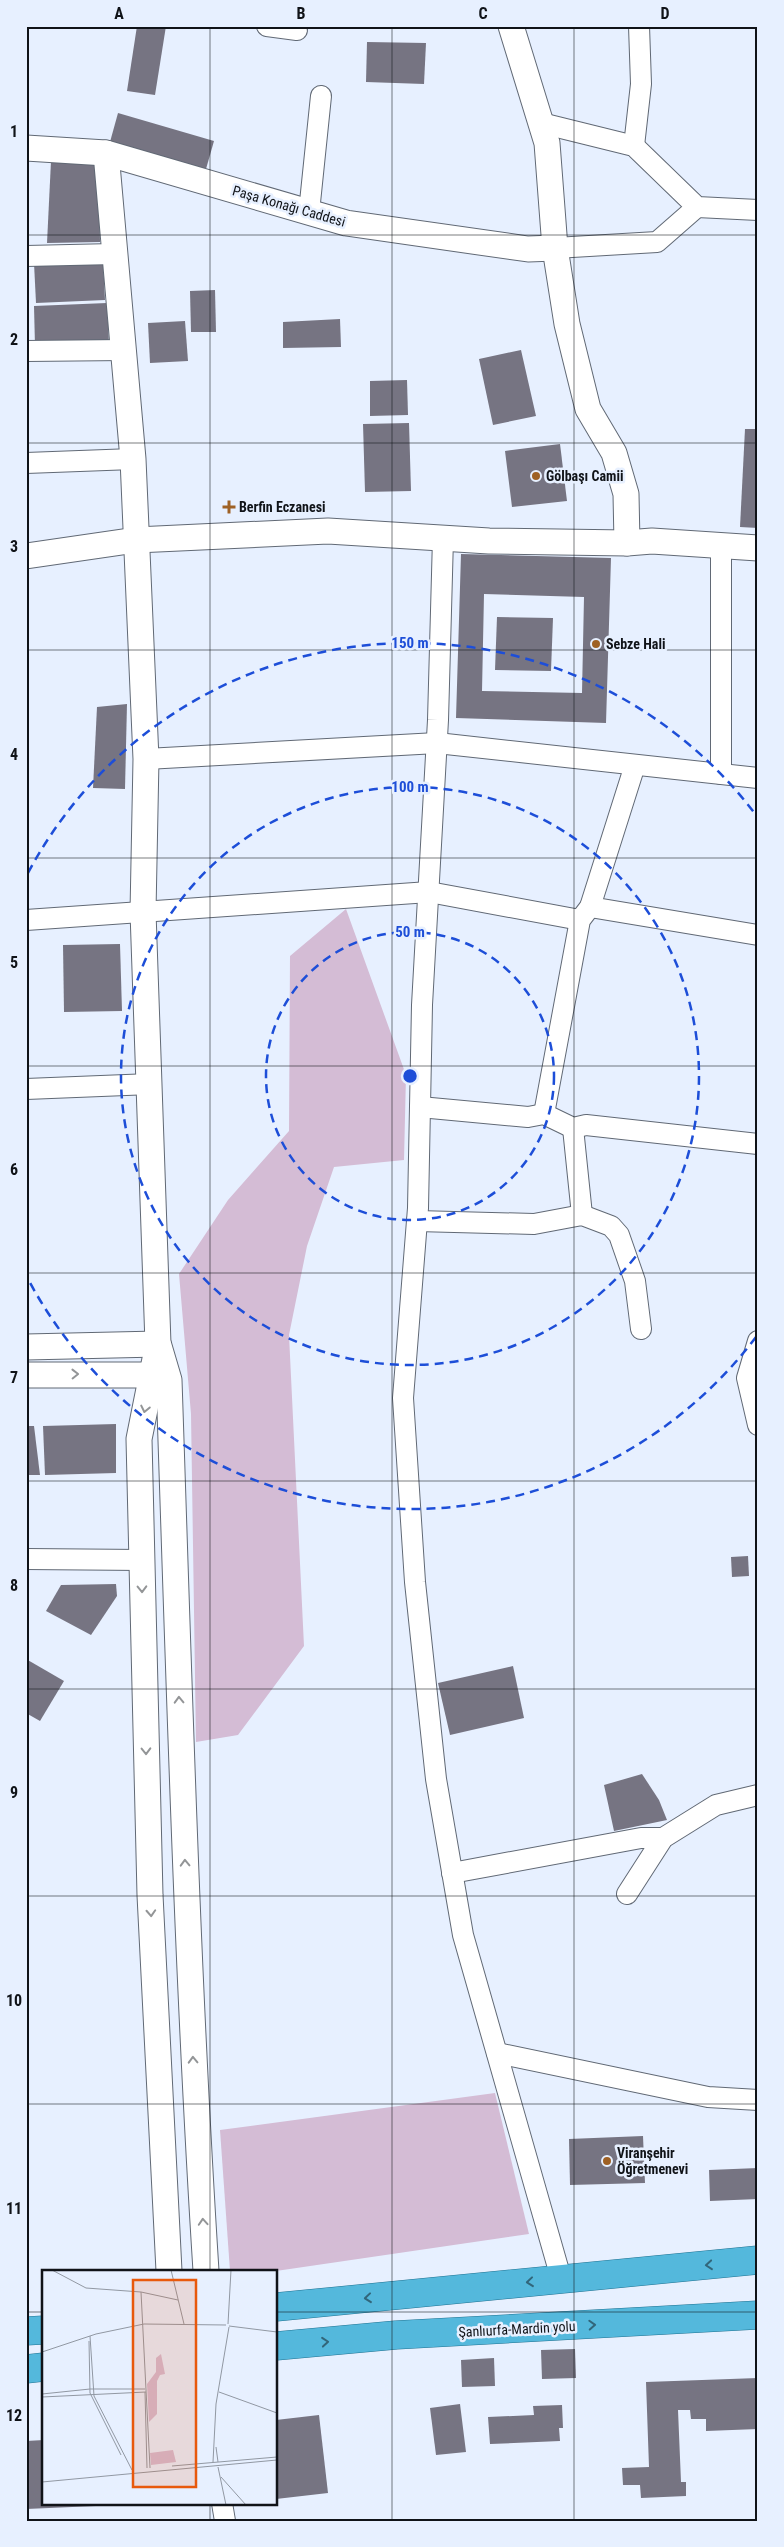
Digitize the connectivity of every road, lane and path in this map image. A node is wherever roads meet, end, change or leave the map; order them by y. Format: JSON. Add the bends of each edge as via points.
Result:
{"nodes":[{"id":1,"x":267,"y":26,"type":"edge"},
{"id":2,"x":511,"y":26,"type":"edge"},
{"id":3,"x":639,"y":26,"type":"edge"},
{"id":4,"x":297,"y":30,"type":"dead end"},
{"id":5,"x":322,"y":96,"type":"dead end"},
{"id":6,"x":541,"y":123,"type":"junction"},
{"id":7,"x":634,"y":146,"type":"junction"},
{"id":8,"x":26,"y":148,"type":"edge"},
{"id":9,"x":106,"y":153,"type":"junction"},
{"id":10,"x":697,"y":207,"type":"junction"},
{"id":11,"x":758,"y":211,"type":"edge"},
{"id":12,"x":309,"y":212,"type":"junction"},
{"id":13,"x":555,"y":248,"type":"junction"},
{"id":14,"x":114,"y":254,"type":"junction"},
{"id":15,"x":26,"y":256,"type":"edge"},
{"id":16,"x":26,"y":350,"type":"edge"},
{"id":17,"x":125,"y":350,"type":"junction"},
{"id":18,"x":133,"y":458,"type":"junction"},
{"id":19,"x":26,"y":463,"type":"edge"},
{"id":20,"x":443,"y":538,"type":"junction"},
{"id":21,"x":136,"y":540,"type":"junction"},
{"id":22,"x":628,"y":544,"type":"junction"},
{"id":23,"x":721,"y":546,"type":"junction"},
{"id":24,"x":758,"y":548,"type":"edge"},
{"id":25,"x":26,"y":556,"type":"edge"},
{"id":26,"x":437,"y":744,"type":"junction"},
{"id":27,"x":146,"y":759,"type":"junction"},
{"id":28,"x":635,"y":765,"type":"junction"},
{"id":29,"x":721,"y":774,"type":"junction"},
{"id":30,"x":758,"y":778,"type":"edge"},
{"id":31,"x":429,"y":892,"type":"junction"},
{"id":32,"x":143,"y":912,"type":"junction"},
{"id":33,"x":585,"y":914,"type":"junction"},
{"id":34,"x":26,"y":920,"type":"edge"},
{"id":35,"x":758,"y":935,"type":"edge"},
{"id":36,"x":150,"y":1084,"type":"junction"},
{"id":37,"x":26,"y":1089,"type":"edge"},
{"id":38,"x":420,"y":1107,"type":"junction"},
{"id":39,"x":544,"y":1114,"type":"junction"},
{"id":40,"x":573,"y":1128,"type":"junction"},
{"id":41,"x":758,"y":1144,"type":"edge"},
{"id":42,"x":582,"y":1215,"type":"junction"},
{"id":43,"x":417,"y":1221,"type":"junction"},
{"id":44,"x":641,"y":1329,"type":"dead end"},
{"id":45,"x":758,"y":1341,"type":"edge"},
{"id":46,"x":158,"y":1344,"type":"junction"},
{"id":47,"x":26,"y":1347,"type":"edge"},
{"id":48,"x":26,"y":1375,"type":"edge"},
{"id":49,"x":161,"y":1377,"type":"junction"},
{"id":50,"x":758,"y":1425,"type":"edge"},
{"id":51,"x":26,"y":1559,"type":"edge"},
{"id":52,"x":142,"y":1560,"type":"junction"},
{"id":53,"x":758,"y":1795,"type":"edge"},
{"id":54,"x":663,"y":1838,"type":"junction"},
{"id":55,"x":452,"y":1873,"type":"junction"},
{"id":56,"x":628,"y":1894,"type":"dead end"},
{"id":57,"x":497,"y":2053,"type":"junction"},
{"id":58,"x":758,"y":2100,"type":"edge"},
{"id":59,"x":758,"y":2260,"type":"edge"},
{"id":60,"x":169,"y":2270,"type":"edge"},
{"id":61,"x":206,"y":2270,"type":"edge"},
{"id":62,"x":561,"y":2278,"type":"junction"},
{"id":63,"x":278,"y":2307,"type":"edge"},
{"id":64,"x":758,"y":2315,"type":"edge"},
{"id":65,"x":42,"y":2330,"type":"edge"},
{"id":66,"x":26,"y":2331,"type":"edge"},
{"id":67,"x":278,"y":2346,"type":"edge"},
{"id":68,"x":42,"y":2367,"type":"edge"},
{"id":69,"x":26,"y":2369,"type":"edge"},
{"id":70,"x":222,"y":2504,"type":"edge"},
{"id":71,"x":225,"y":2521,"type":"edge"}],
"edges":[{"from":1,"to":4,"type":"street"},
{"from":2,"to":6,"type":"street"},
{"from":3,"to":7,"type":"street","via":[[641,84]]},
{"from":5,"to":12,"type":"street"},
{"from":6,"to":7,"type":"street"},
{"from":6,"to":13,"type":"street","via":[[547,144]]},
{"from":7,"to":10,"type":"street"},
{"from":8,"to":9,"type":"street","name":"Paşa Konağı Caddesi"},
{"from":9,"to":12,"type":"street","name":"Paşa Konağı Caddesi"},
{"from":9,"to":14,"type":"street"},
{"from":10,"to":11,"type":"street"},
{"from":10,"to":13,"type":"street","via":[[657,242]]},
{"from":12,"to":13,"type":"street","name":"Paşa Konağı Caddesi","via":[[346,223],[528,249]]},
{"from":13,"to":22,"type":"street","via":[[567,324],[588,409],[614,453],[626,494]]},
{"from":14,"to":15,"type":"street"},
{"from":14,"to":17,"type":"street"},
{"from":16,"to":17,"type":"street"},
{"from":17,"to":18,"type":"street"},
{"from":18,"to":19,"type":"street"},
{"from":18,"to":21,"type":"street"},
{"from":20,"to":21,"type":"street","via":[[328,531]]},
{"from":20,"to":22,"type":"street"},
{"from":20,"to":26,"type":"street"},
{"from":21,"to":25,"type":"street"},
{"from":21,"to":27,"type":"street"},
{"from":22,"to":23,"type":"street","via":[[652,541]]},
{"from":23,"to":24,"type":"street"},
{"from":23,"to":29,"type":"street"},
{"from":26,"to":27,"type":"street"},
{"from":26,"to":28,"type":"street"},
{"from":26,"to":31,"type":"street"},
{"from":27,"to":32,"type":"street"},
{"from":28,"to":29,"type":"street"},
{"from":28,"to":33,"type":"street"},
{"from":29,"to":30,"type":"street"},
{"from":31,"to":32,"type":"street"},
{"from":31,"to":33,"type":"street"},
{"from":31,"to":38,"type":"street"},
{"from":32,"to":34,"type":"street"},
{"from":32,"to":36,"type":"street"},
{"from":33,"to":35,"type":"street"},
{"from":33,"to":39,"type":"street"},
{"from":36,"to":37,"type":"street"},
{"from":36,"to":46,"type":"street"},
{"from":38,"to":39,"type":"street","via":[[528,1117]]},
{"from":38,"to":43,"type":"street"},
{"from":39,"to":40,"type":"street"},
{"from":40,"to":41,"type":"street","via":[[586,1125]]},
{"from":40,"to":42,"type":"street"},
{"from":42,"to":43,"type":"street","via":[[534,1224]]},
{"from":42,"to":44,"type":"street","via":[[610,1226],[619,1234],[635,1281]]},
{"from":43,"to":55,"type":"street","via":[[403,1398],[416,1592],[436,1779]]},
{"from":45,"to":50,"type":"street","via":[[747,1378]]},
{"from":46,"to":47,"type":"street"},
{"from":46,"to":49,"type":"street"},
{"from":48,"to":49,"type":"street","one_way":true},
{"from":49,"to":52,"type":"street","one_way":true,"via":[[139,1439]]},
{"from":61,"to":49,"type":"street","one_way":true,"via":[[193,2068]]},
{"from":51,"to":52,"type":"street"},
{"from":52,"to":60,"type":"street","one_way":true,"via":[[150,1895]]},
{"from":53,"to":54,"type":"street","via":[[716,1805]]},
{"from":54,"to":55,"type":"street","via":[[641,1838]]},
{"from":54,"to":56,"type":"street"},
{"from":55,"to":57,"type":"street","via":[[463,1935]]},
{"from":57,"to":58,"type":"street","via":[[708,2097]]},
{"from":57,"to":62,"type":"street"},
{"from":59,"to":62,"type":"highway","one_way":true},
{"from":62,"to":63,"type":"highway","one_way":true},
{"from":67,"to":64,"type":"highway","name":"Şanlıurfa-Mardin yolu","one_way":true},
{"from":65,"to":66,"type":"highway"},
{"from":68,"to":69,"type":"highway"},
{"from":70,"to":71,"type":"street"}]}
